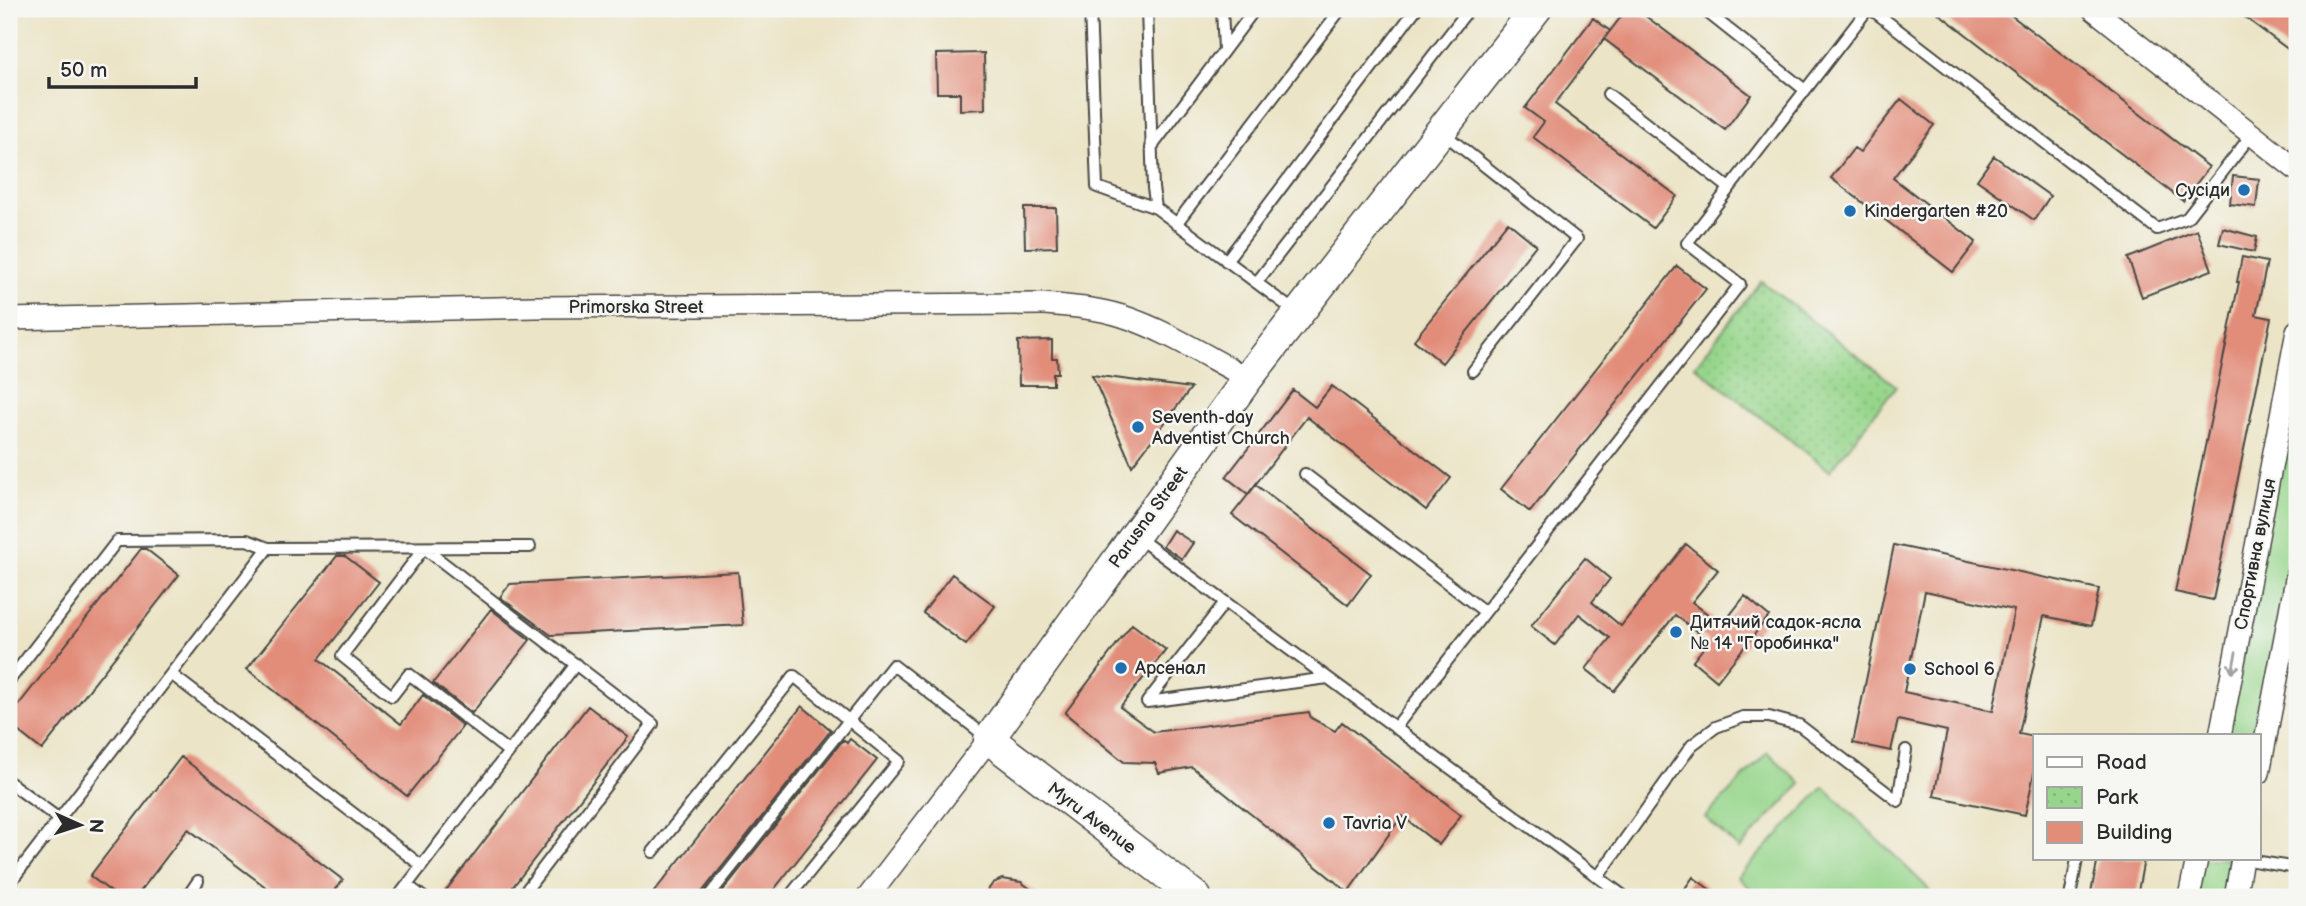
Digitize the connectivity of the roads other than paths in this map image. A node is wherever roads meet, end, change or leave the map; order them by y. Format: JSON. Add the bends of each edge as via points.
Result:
{"nodes":[{"id":1,"x":1090,"y":9,"type":"edge"},
{"id":2,"x":1147,"y":9,"type":"edge"},
{"id":3,"x":1222,"y":9,"type":"edge"},
{"id":4,"x":1255,"y":9,"type":"edge"},
{"id":5,"x":1341,"y":9,"type":"edge"},
{"id":6,"x":1416,"y":9,"type":"edge"},
{"id":7,"x":1469,"y":9,"type":"edge"},
{"id":8,"x":1536,"y":9,"type":"edge"},
{"id":9,"x":1703,"y":9,"type":"edge"},
{"id":10,"x":1870,"y":9,"type":"edge"},
{"id":11,"x":2093,"y":9,"type":"edge"},
{"id":12,"x":1223,"y":50,"type":"junction"},
{"id":13,"x":1805,"y":90,"type":"junction"},
{"id":14,"x":1608,"y":94,"type":"dead end"},
{"id":15,"x":1441,"y":131,"type":"junction"},
{"id":16,"x":2252,"y":134,"type":"junction"},
{"id":17,"x":1151,"y":148,"type":"junction"},
{"id":18,"x":2297,"y":170,"type":"edge"},
{"id":19,"x":1729,"y":188,"type":"junction"},
{"id":20,"x":1156,"y":208,"type":"junction"},
{"id":21,"x":1176,"y":224,"type":"junction"},
{"id":22,"x":1226,"y":261,"type":"junction"},
{"id":23,"x":1256,"y":282,"type":"junction"},
{"id":24,"x":1298,"y":313,"type":"junction"},
{"id":25,"x":9,"y":319,"type":"edge"},
{"id":26,"x":2297,"y":331,"type":"edge"},
{"id":27,"x":1473,"y":371,"type":"dead end"},
{"id":28,"x":1248,"y":378,"type":"junction"},
{"id":29,"x":1304,"y":474,"type":"dead end"},
{"id":30,"x":1135,"y":535,"type":"junction"},
{"id":31,"x":530,"y":547,"type":"dead end"},
{"id":32,"x":268,"y":548,"type":"junction"},
{"id":33,"x":424,"y":548,"type":"junction"},
{"id":34,"x":2297,"y":574,"type":"edge"},
{"id":35,"x":1225,"y":602,"type":"junction"},
{"id":36,"x":1485,"y":612,"type":"junction"},
{"id":37,"x":576,"y":664,"type":"junction"},
{"id":38,"x":171,"y":674,"type":"junction"},
{"id":39,"x":1328,"y":678,"type":"junction"},
{"id":40,"x":9,"y":681,"type":"edge"},
{"id":41,"x":849,"y":721,"type":"junction"},
{"id":42,"x":1395,"y":728,"type":"junction"},
{"id":43,"x":2220,"y":734,"type":"edge"},
{"id":44,"x":989,"y":739,"type":"junction"},
{"id":45,"x":1906,"y":750,"type":"dead end"},
{"id":46,"x":509,"y":752,"type":"junction"},
{"id":47,"x":2260,"y":768,"type":"edge"},
{"id":48,"x":9,"y":782,"type":"edge"},
{"id":49,"x":59,"y":819,"type":"junction"},
{"id":50,"x":653,"y":852,"type":"dead end"},
{"id":51,"x":2077,"y":860,"type":"edge"},
{"id":52,"x":2197,"y":860,"type":"edge"},
{"id":53,"x":2242,"y":860,"type":"edge"},
{"id":54,"x":2248,"y":860,"type":"edge"},
{"id":55,"x":422,"y":866,"type":"junction"},
{"id":56,"x":2297,"y":868,"type":"edge"},
{"id":57,"x":1598,"y":877,"type":"junction"},
{"id":58,"x":198,"y":881,"type":"dead end"},
{"id":59,"x":9,"y":884,"type":"edge"},
{"id":60,"x":407,"y":885,"type":"junction"},
{"id":61,"x":9,"y":892,"type":"edge"},
{"id":62,"x":15,"y":897,"type":"edge"},
{"id":63,"x":187,"y":897,"type":"edge"},
{"id":64,"x":398,"y":897,"type":"edge"},
{"id":65,"x":423,"y":897,"type":"edge"},
{"id":66,"x":521,"y":897,"type":"edge"},
{"id":67,"x":708,"y":897,"type":"edge"},
{"id":68,"x":789,"y":897,"type":"edge"},
{"id":69,"x":869,"y":897,"type":"edge"},
{"id":70,"x":1196,"y":897,"type":"edge"},
{"id":71,"x":1625,"y":897,"type":"edge"},
{"id":72,"x":2070,"y":897,"type":"edge"},
{"id":73,"x":2189,"y":897,"type":"edge"},
{"id":74,"x":2235,"y":897,"type":"edge"}],
"edges":[{"from":1,"to":20,"type":"lane","via":[[1097,187]]},
{"from":2,"to":17,"type":"lane"},
{"from":3,"to":12,"type":"lane"},
{"from":4,"to":12,"type":"lane"},
{"from":5,"to":21,"type":"lane"},
{"from":6,"to":22,"type":"lane"},
{"from":7,"to":23,"type":"lane"},
{"from":8,"to":15,"type":"street","name":"Parusna Street"},
{"from":9,"to":13,"type":"lane"},
{"from":10,"to":13,"type":"lane"},
{"from":10,"to":16,"type":"lane","via":[[2158,229],[2187,218]]},
{"from":11,"to":16,"type":"street"},
{"from":12,"to":17,"type":"lane"},
{"from":13,"to":19,"type":"lane"},
{"from":14,"to":19,"type":"lane"},
{"from":15,"to":24,"type":"street","name":"Parusna Street"},
{"from":15,"to":27,"type":"lane","via":[[1577,239]]},
{"from":16,"to":18,"type":"street"},
{"from":17,"to":20,"type":"lane"},
{"from":19,"to":36,"type":"lane","via":[[1687,243],[1740,284]]},
{"from":20,"to":21,"type":"lane"},
{"from":21,"to":22,"type":"lane"},
{"from":22,"to":23,"type":"lane"},
{"from":23,"to":24,"type":"lane"},
{"from":24,"to":28,"type":"street","name":"Parusna Street"},
{"from":25,"to":28,"type":"street","name":"Primorska Street","via":[[535,307],[1042,304],[1122,316]]},
{"from":26,"to":43,"type":"street","name":"Спортивна вулиця","one_way":true},
{"from":28,"to":30,"type":"street","name":"Parusna Street"},
{"from":29,"to":36,"type":"lane"},
{"from":30,"to":35,"type":"lane"},
{"from":30,"to":44,"type":"street","name":"Parusna Street"},
{"from":31,"to":33,"type":"lane"},
{"from":32,"to":33,"type":"lane"},
{"from":32,"to":38,"type":"lane"},
{"from":32,"to":40,"type":"lane","via":[[247,540],[117,541]]},
{"from":33,"to":37,"type":"lane"},
{"from":33,"to":46,"type":"lane","via":[[342,656],[392,696],[409,674]]},
{"from":34,"to":47,"type":"street"},
{"from":35,"to":39,"type":"lane"},
{"from":35,"to":39,"type":"lane","via":[[1147,702]]},
{"from":36,"to":42,"type":"lane"},
{"from":37,"to":46,"type":"lane"},
{"from":37,"to":66,"type":"lane","via":[[653,724]]},
{"from":38,"to":49,"type":"lane"},
{"from":38,"to":55,"type":"lane"},
{"from":39,"to":42,"type":"lane"},
{"from":41,"to":44,"type":"lane","via":[[893,665]]},
{"from":41,"to":50,"type":"lane","via":[[794,676]]},
{"from":41,"to":67,"type":"lane"},
{"from":41,"to":68,"type":"lane","via":[[899,761]]},
{"from":42,"to":57,"type":"lane"},
{"from":44,"to":69,"type":"street","name":"Parusna Street"},
{"from":44,"to":70,"type":"street","name":"Myru Avenue"},
{"from":45,"to":57,"type":"lane","via":[[1898,802],[1799,725],[1769,717],[1743,717],[1716,727],[1692,745]]},
{"from":46,"to":55,"type":"lane"},
{"from":48,"to":49,"type":"lane"},
{"from":49,"to":59,"type":"lane"},
{"from":51,"to":72,"type":"lane"},
{"from":52,"to":73,"type":"street"},
{"from":53,"to":74,"type":"street"},
{"from":54,"to":56,"type":"lane"},
{"from":55,"to":60,"type":"lane"},
{"from":57,"to":71,"type":"lane"},
{"from":58,"to":63,"type":"lane"},
{"from":60,"to":64,"type":"lane"},
{"from":60,"to":65,"type":"lane"},
{"from":61,"to":62,"type":"lane"}]}
